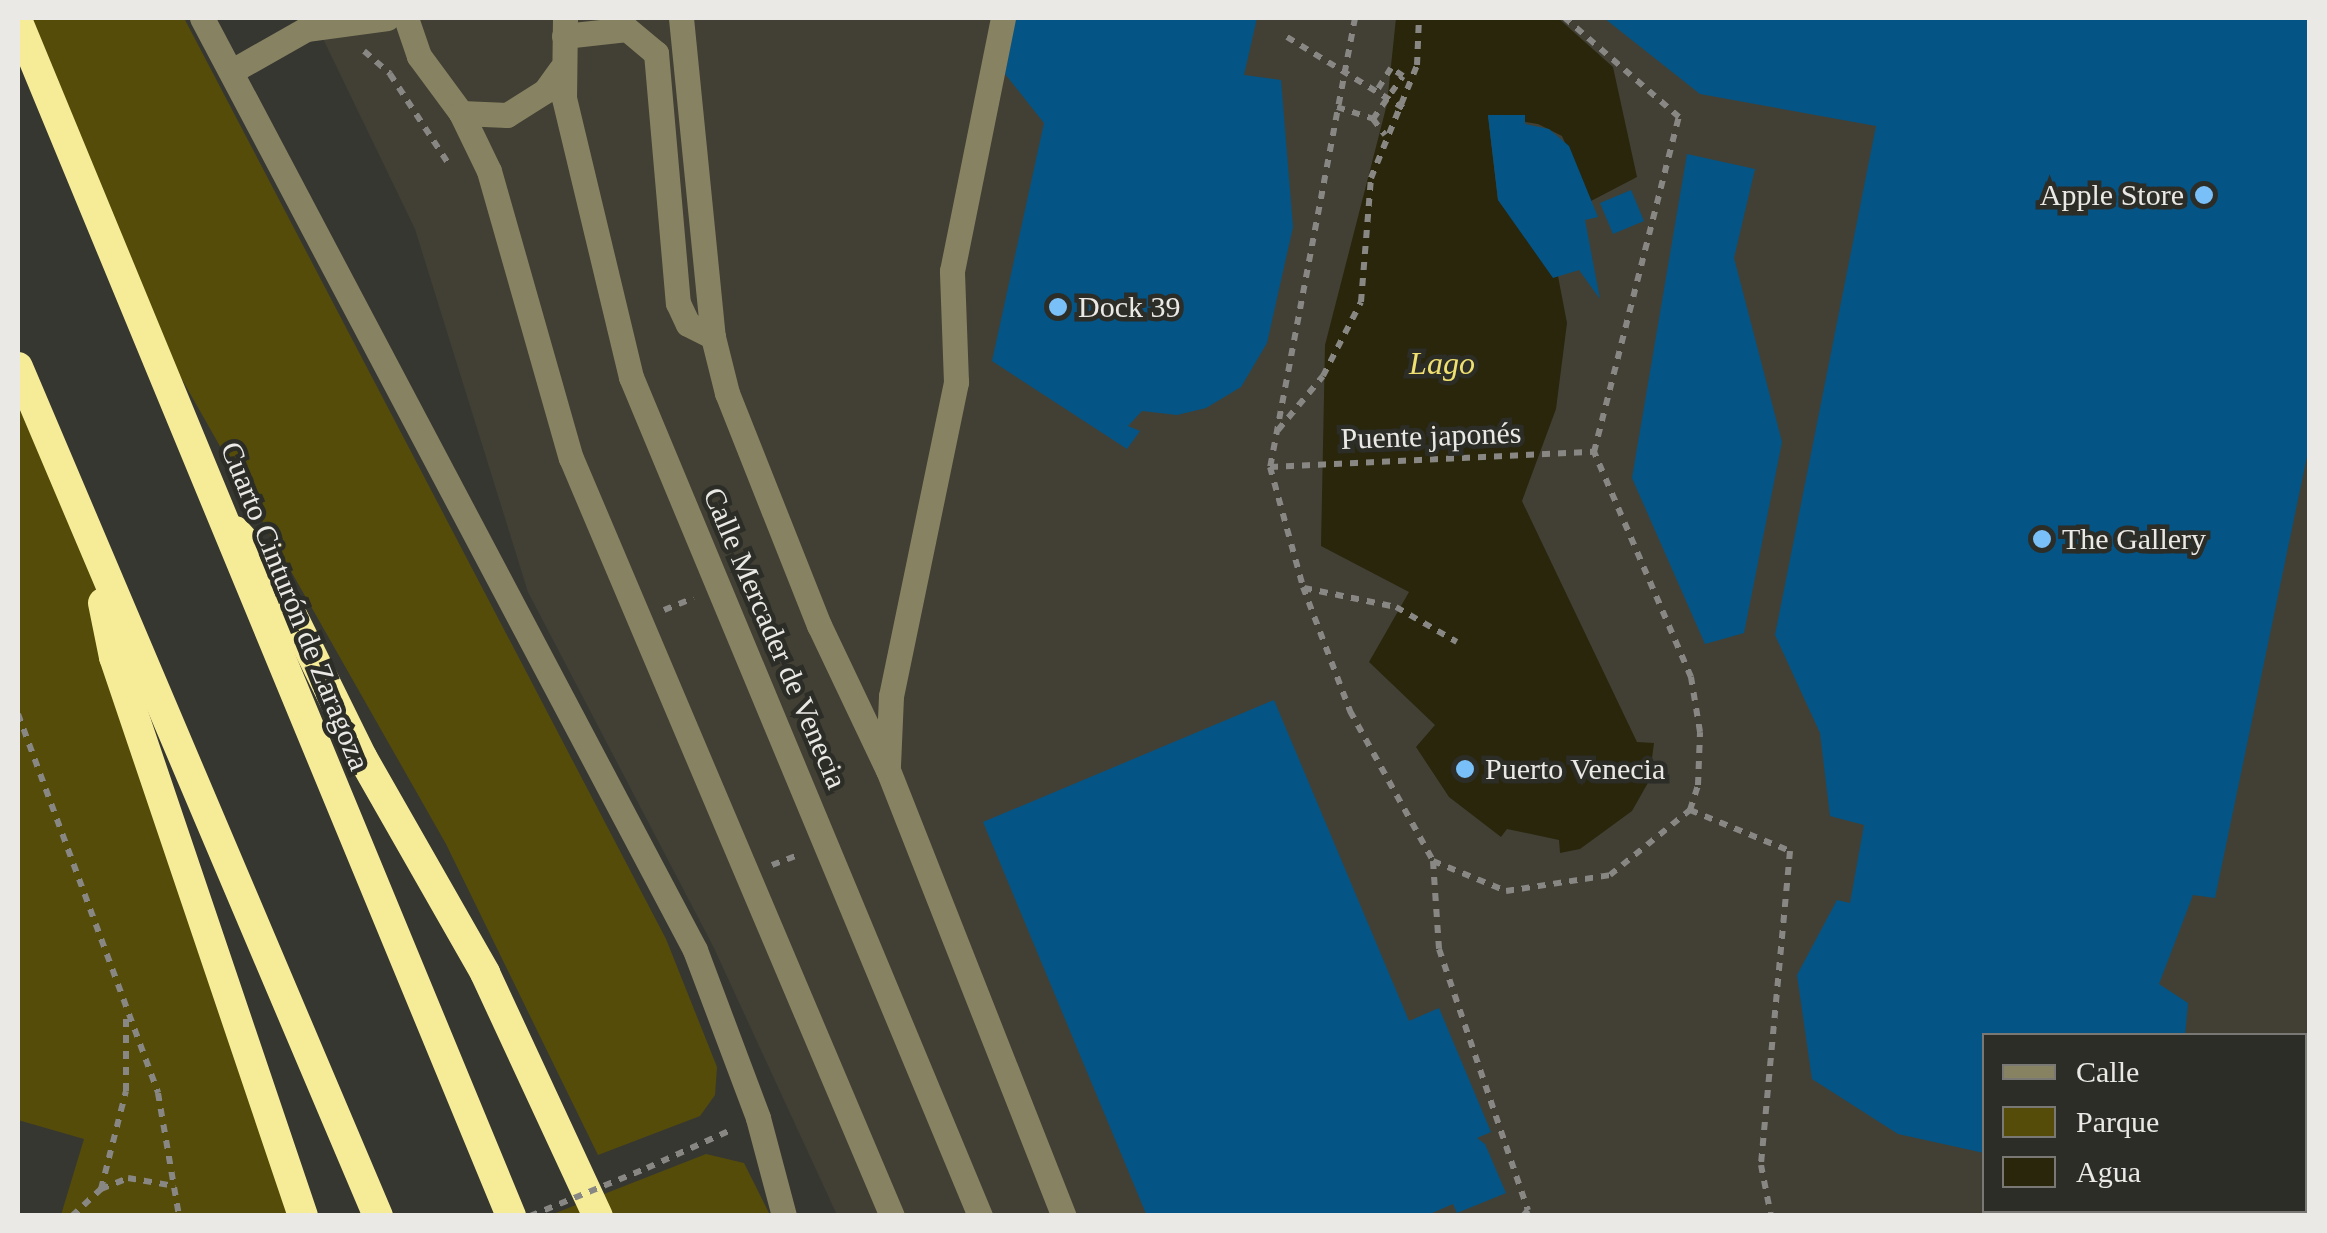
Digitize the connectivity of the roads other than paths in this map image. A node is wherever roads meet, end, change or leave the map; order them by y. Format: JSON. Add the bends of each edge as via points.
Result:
{"nodes":[{"id":1,"x":202,"y":18,"type":"edge"},
{"id":2,"x":387,"y":18,"type":"edge"},
{"id":3,"x":406,"y":18,"type":"edge"},
{"id":4,"x":681,"y":18,"type":"edge"},
{"id":5,"x":1003,"y":18,"type":"edge"},
{"id":6,"x":18,"y":22,"type":"edge"},
{"id":7,"x":564,"y":27,"type":"edge"},
{"id":8,"x":560,"y":70,"type":"junction"},
{"id":9,"x":232,"y":71,"type":"junction"},
{"id":10,"x":460,"y":113,"type":"junction"},
{"id":11,"x":713,"y":336,"type":"junction"},
{"id":12,"x":18,"y":367,"type":"edge"},
{"id":13,"x":224,"y":519,"type":"junction"},
{"id":14,"x":90,"y":541,"type":"junction"},
{"id":15,"x":888,"y":770,"type":"junction"},
{"id":16,"x":303,"y":1216,"type":"edge"},
{"id":17,"x":378,"y":1216,"type":"edge"},
{"id":18,"x":511,"y":1216,"type":"edge"},
{"id":19,"x":598,"y":1216,"type":"edge"},
{"id":20,"x":784,"y":1216,"type":"edge"},
{"id":21,"x":892,"y":1216,"type":"edge"},
{"id":22,"x":980,"y":1216,"type":"edge"},
{"id":23,"x":1064,"y":1216,"type":"edge"}],
"edges":[{"from":1,"to":9,"type":"street"},
{"from":2,"to":9,"type":"street","via":[[306,29]]},
{"from":3,"to":10,"type":"street","via":[[419,56]]},
{"from":4,"to":11,"type":"street"},
{"from":5,"to":15,"type":"street","via":[[952,271],[956,382],[891,696]]},
{"from":6,"to":13,"type":"highway","name":"Cuarto Cinturón de Zaragoza"},
{"from":7,"to":8,"type":"street","name":"Calle Mercader de Venecia"},
{"from":7,"to":11,"type":"street","via":[[627,29],[656,54],[678,302],[688,324]]},
{"from":8,"to":10,"type":"street","via":[[545,91],[507,115]]},
{"from":8,"to":22,"type":"street","name":"Calle Mercader de Venecia","via":[[631,377]]},
{"from":9,"to":20,"type":"street","via":[[694,950],[758,1118]]},
{"from":10,"to":21,"type":"street","via":[[489,171],[571,458]]},
{"from":11,"to":15,"type":"street","via":[[727,393],[798,574]]},
{"from":12,"to":14,"type":"highway"},
{"from":13,"to":18,"type":"highway","name":"Cuarto Cinturón de Zaragoza","via":[[315,754]]},
{"from":13,"to":19,"type":"highway","via":[[269,568],[362,757],[485,973]]},
{"from":14,"to":16,"type":"highway","via":[[114,657]]},
{"from":14,"to":17,"type":"highway"},
{"from":15,"to":23,"type":"street"}]}
